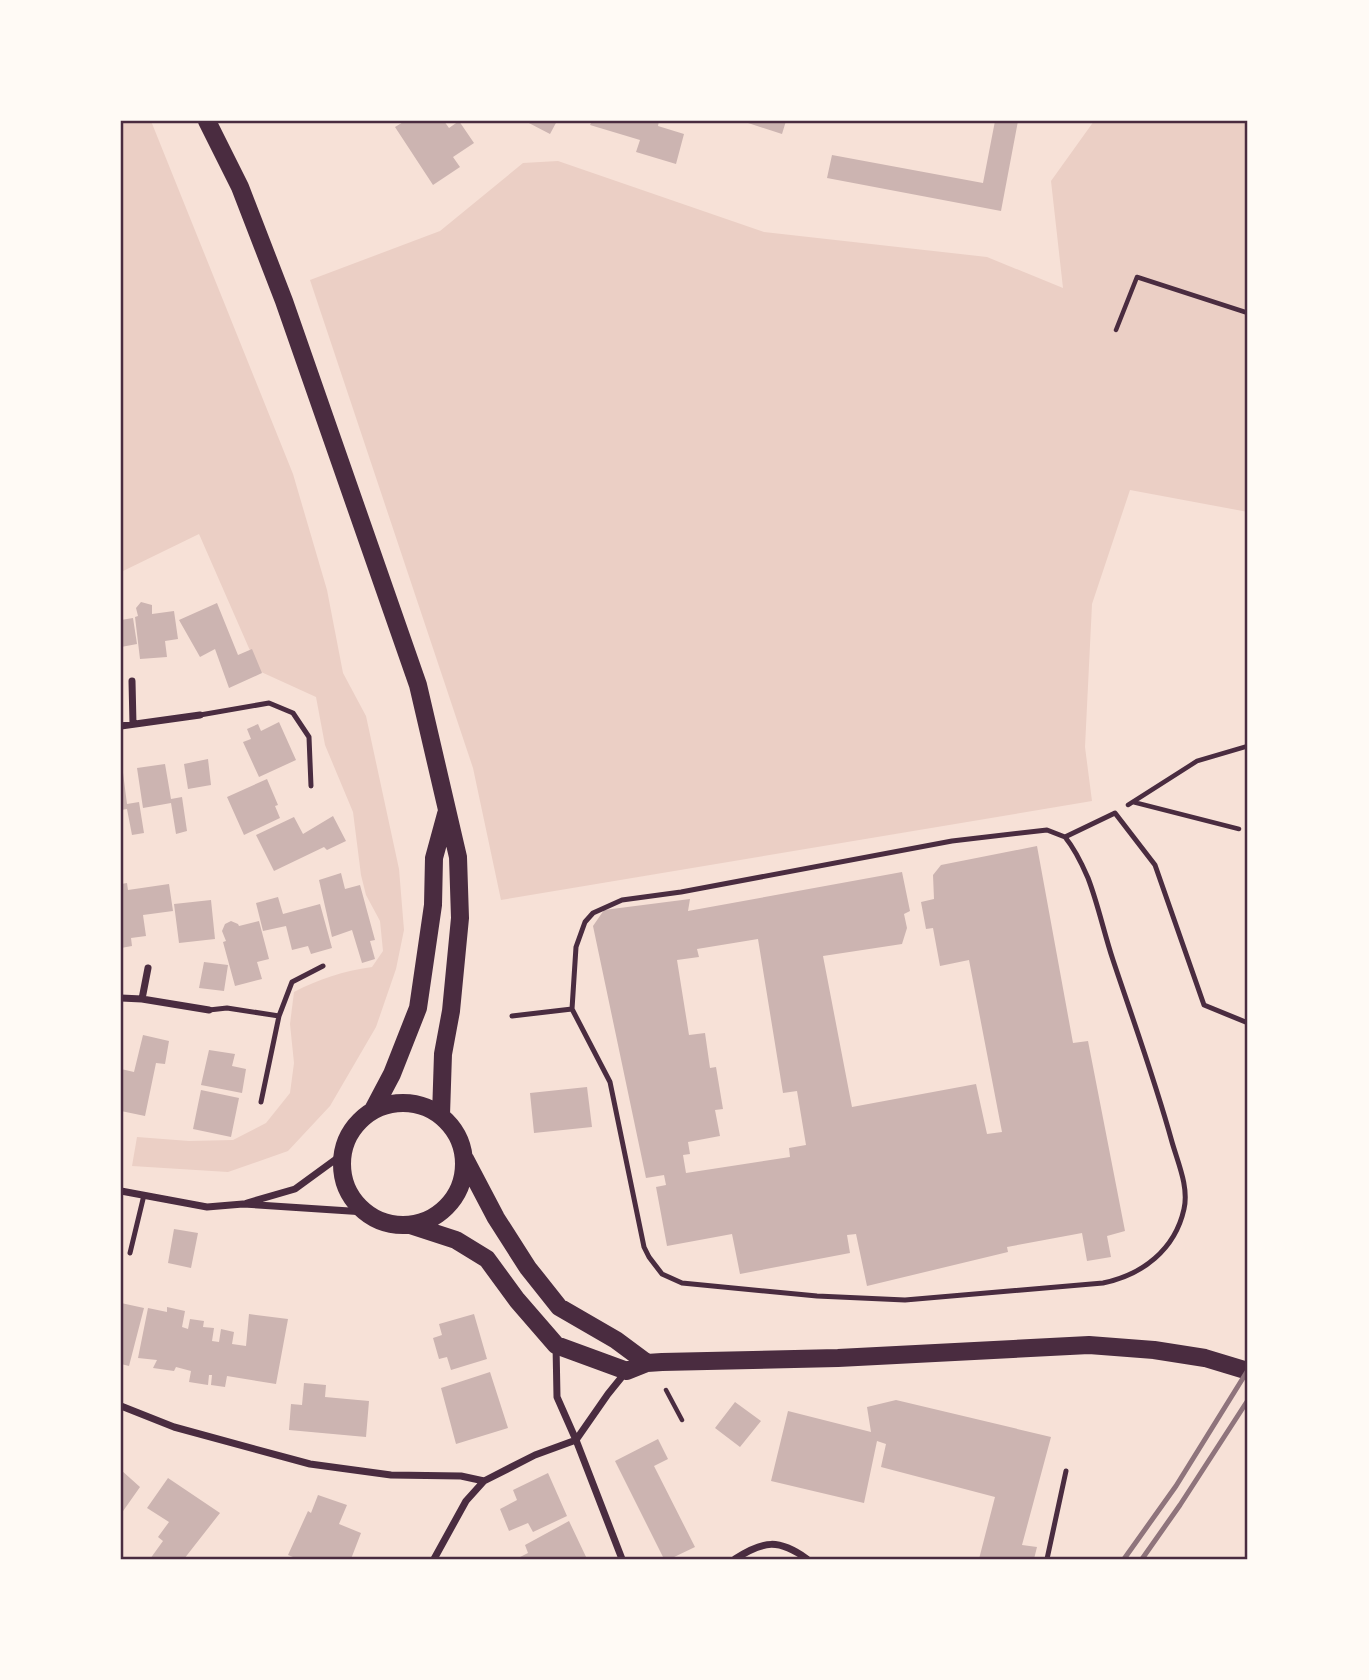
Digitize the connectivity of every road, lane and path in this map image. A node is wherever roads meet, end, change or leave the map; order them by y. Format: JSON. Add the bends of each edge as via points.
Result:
{"nodes":[{"id":1,"x":207,"y":121,"type":"edge"},
{"id":2,"x":1248,"y":313,"type":"edge"},
{"id":3,"x":1116,"y":330,"type":"dead end"},
{"id":4,"x":132,"y":681,"type":"dead end"},
{"id":5,"x":200,"y":715,"type":"joint"},
{"id":6,"x":133,"y":724,"type":"junction"},
{"id":7,"x":121,"y":726,"type":"edge"},
{"id":8,"x":1248,"y":746,"type":"edge"},
{"id":9,"x":311,"y":786,"type":"dead end"},
{"id":10,"x":1132,"y":802,"type":"junction"},
{"id":11,"x":447,"y":809,"type":"junction"},
{"id":12,"x":1115,"y":813,"type":"junction"},
{"id":13,"x":1240,"y":829,"type":"dead end"},
{"id":14,"x":1065,"y":836,"type":"junction"},
{"id":15,"x":323,"y":966,"type":"dead end"},
{"id":16,"x":148,"y":968,"type":"dead end"},
{"id":17,"x":121,"y":998,"type":"edge"},
{"id":18,"x":142,"y":999,"type":"junction"},
{"id":19,"x":572,"y":1009,"type":"junction"},
{"id":20,"x":209,"y":1010,"type":"joint"},
{"id":21,"x":279,"y":1016,"type":"junction"},
{"id":22,"x":512,"y":1016,"type":"dead end"},
{"id":23,"x":1248,"y":1023,"type":"edge"},
{"id":24,"x":261,"y":1102,"type":"dead end"},
{"id":25,"x":373,"y":1110,"type":"junction"},
{"id":26,"x":441,"y":1115,"type":"junction"},
{"id":27,"x":342,"y":1154,"type":"junction"},
{"id":28,"x":464,"y":1156,"type":"junction"},
{"id":29,"x":121,"y":1191,"type":"edge"},
{"id":30,"x":144,"y":1195,"type":"junction"},
{"id":31,"x":243,"y":1205,"type":"junction"},
{"id":32,"x":365,"y":1212,"type":"junction"},
{"id":33,"x":410,"y":1225,"type":"junction"},
{"id":34,"x":130,"y":1253,"type":"dead end"},
{"id":35,"x":556,"y":1345,"type":"junction"},
{"id":36,"x":647,"y":1363,"type":"junction"},
{"id":37,"x":626,"y":1371,"type":"junction"},
{"id":38,"x":1248,"y":1371,"type":"edge"},
{"id":39,"x":666,"y":1390,"type":"dead end"},
{"id":40,"x":121,"y":1406,"type":"edge"},
{"id":41,"x":682,"y":1420,"type":"dead end"},
{"id":42,"x":576,"y":1440,"type":"junction"},
{"id":43,"x":1066,"y":1471,"type":"dead end"},
{"id":44,"x":484,"y":1481,"type":"junction"},
{"id":45,"x":434,"y":1559,"type":"edge"},
{"id":46,"x":622,"y":1559,"type":"edge"},
{"id":47,"x":735,"y":1559,"type":"edge"},
{"id":48,"x":807,"y":1559,"type":"edge"},
{"id":49,"x":1047,"y":1559,"type":"edge"}],
"edges":[{"from":1,"to":11,"type":"main road","via":[[240,187],[284,301],[410,659]]},
{"from":2,"to":3,"type":"path","via":[[1137,277]]},
{"from":4,"to":6,"type":"street"},
{"from":5,"to":6,"type":"street"},
{"from":5,"to":9,"type":"lane","via":[[269,703],[293,713],[309,737]]},
{"from":6,"to":7,"type":"street"},
{"from":8,"to":10,"type":"path","via":[[1197,761]]},
{"from":10,"to":12,"type":"path"},
{"from":10,"to":13,"type":"path"},
{"from":11,"to":25,"type":"main road","via":[[435,858],[418,1008]]},
{"from":11,"to":26,"type":"main road","via":[[458,857],[460,918],[443,1054]]},
{"from":12,"to":14,"type":"lane"},
{"from":12,"to":23,"type":"lane","via":[[1155,865],[1204,1005]]},
{"from":14,"to":19,"type":"lane","via":[[1047,830],[952,841],[614,903],[593,913],[580,933],[573,959]]},
{"from":14,"to":19,"type":"lane","via":[[1088,877],[1185,1186],[1184,1210],[1170,1241],[1152,1262],[1122,1279],[905,1300],[817,1296],[671,1279],[644,1247],[610,1082]]},
{"from":15,"to":21,"type":"lane","via":[[292,982]]},
{"from":16,"to":18,"type":"street"},
{"from":17,"to":18,"type":"street"},
{"from":18,"to":20,"type":"street"},
{"from":19,"to":22,"type":"lane"},
{"from":20,"to":21,"type":"lane"},
{"from":21,"to":24,"type":"lane"},
{"from":25,"to":26,"type":"main road","via":[[408,1102]]},
{"from":25,"to":27,"type":"main road","via":[[358,1121]]},
{"from":26,"to":28,"type":"main road","via":[[460,1141]]},
{"from":27,"to":31,"type":"street","via":[[295,1189]]},
{"from":27,"to":32,"type":"main road","via":[[346,1186]]},
{"from":28,"to":33,"type":"main road","via":[[457,1194],[429,1220]]},
{"from":28,"to":36,"type":"main road","via":[[496,1218],[559,1307]]},
{"from":29,"to":30,"type":"street"},
{"from":30,"to":31,"type":"street","via":[[207,1207]]},
{"from":30,"to":34,"type":"lane"},
{"from":31,"to":32,"type":"street"},
{"from":32,"to":33,"type":"main road","via":[[379,1220]]},
{"from":33,"to":35,"type":"main road","via":[[456,1240],[487,1259]]},
{"from":35,"to":37,"type":"main road"},
{"from":35,"to":42,"type":"street","via":[[557,1397]]},
{"from":36,"to":37,"type":"main road"},
{"from":36,"to":38,"type":"main road","via":[[1089,1345],[1205,1358]]},
{"from":37,"to":42,"type":"street"},
{"from":39,"to":41,"type":"path"},
{"from":40,"to":44,"type":"street","via":[[174,1427],[310,1464]]},
{"from":42,"to":44,"type":"street"},
{"from":42,"to":46,"type":"street"},
{"from":43,"to":49,"type":"lane"},
{"from":44,"to":45,"type":"street","via":[[466,1501]]},
{"from":47,"to":48,"type":"street","via":[[771,1543]]}]}
